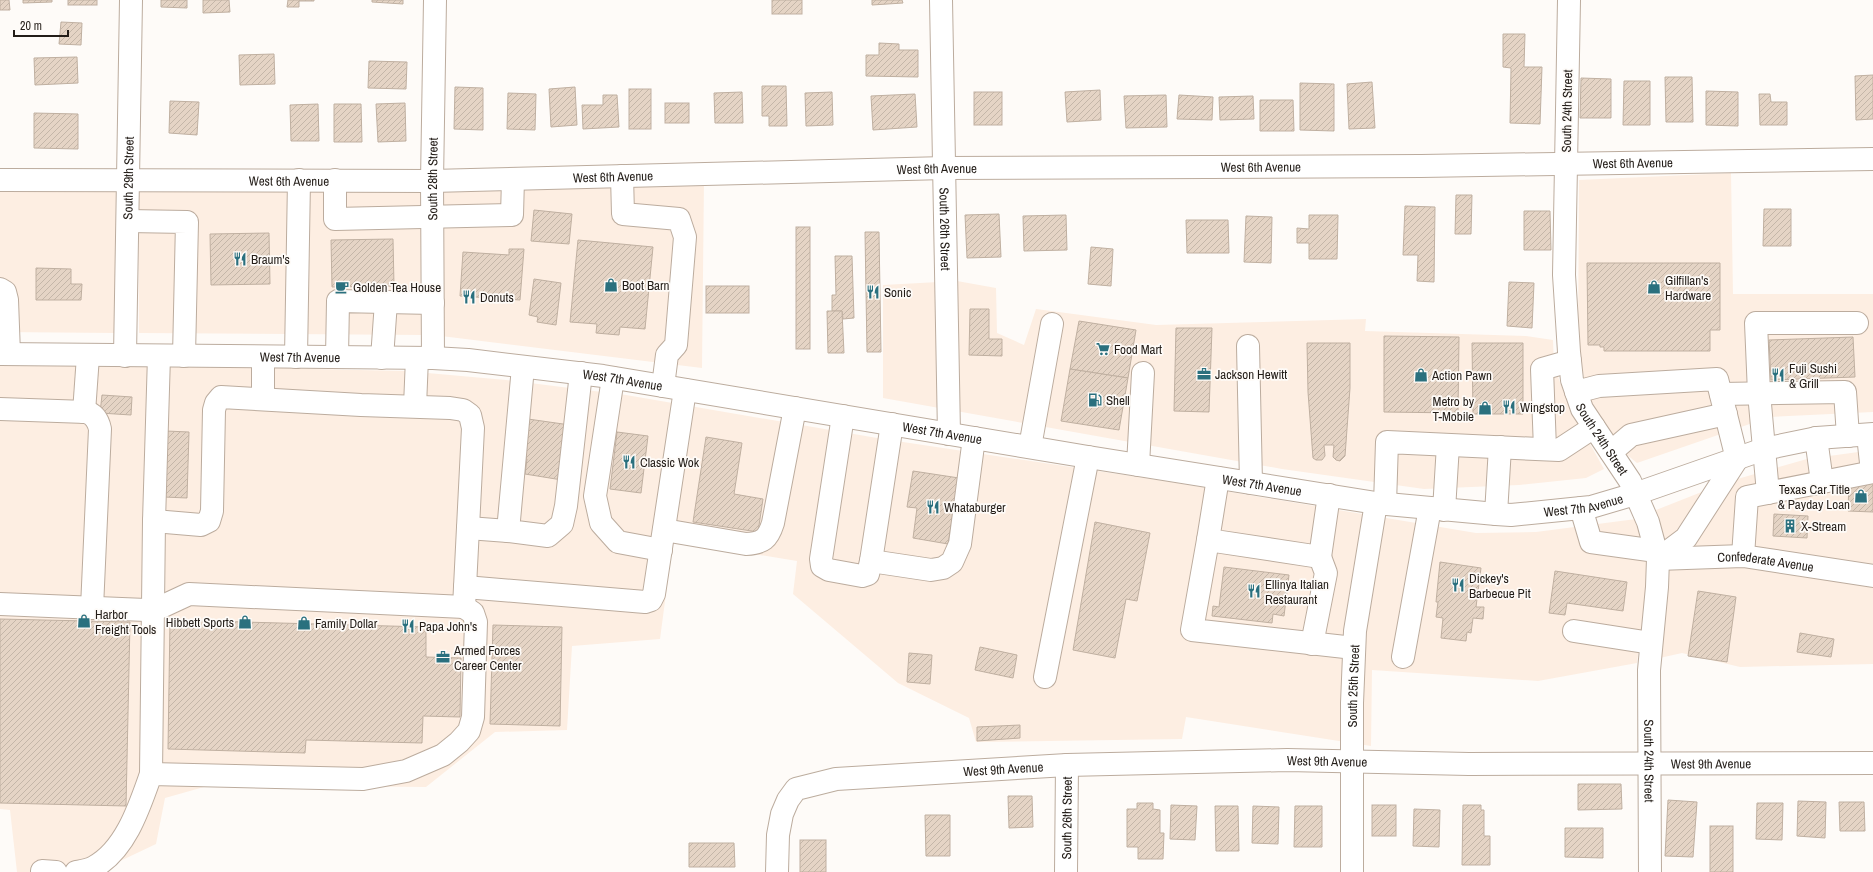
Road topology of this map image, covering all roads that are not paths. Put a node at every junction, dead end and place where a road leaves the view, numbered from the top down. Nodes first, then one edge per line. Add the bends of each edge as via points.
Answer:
1 (130, 0) edge
2 (435, 0) edge
3 (941, 0) edge
4 (1569, 0) edge
5 (1873, 160) edge
6 (1566, 164) junction
7 (944, 168) junction
8 (622, 176) junction
9 (513, 179) junction
10 (0, 180) edge
11 (128, 180) junction
12 (299, 180) junction
13 (335, 180) junction
14 (432, 181) junction
15 (432, 217) junction
16 (128, 221) junction
17 (0, 289) edge
18 (386, 302) junction
19 (433, 303) junction
20 (1857, 323) dead end
21 (1052, 324) dead end
22 (1248, 346) dead end
23 (5, 354) edge
24 (88, 356) junction
25 (126, 356) junction
26 (159, 356) junction
27 (184, 356) junction
28 (263, 357) junction
29 (296, 357) junction
30 (337, 357) junction
31 (382, 358) junction
32 (425, 358) junction
33 (1570, 361) junction
34 (523, 367) junction
35 (1143, 373) dead end
36 (581, 374) junction
37 (613, 378) junction
38 (663, 386) junction
39 (685, 390) junction
40 (1576, 392) junction
41 (1759, 393) junction
42 (263, 399) junction
43 (1723, 404) junction
44 (415, 406) junction
45 (795, 408) junction
46 (0, 409) edge
47 (84, 412) junction
48 (843, 416) junction
49 (892, 424) junction
50 (1594, 427) junction
51 (949, 434) junction
52 (1863, 435) edge
53 (974, 438) junction
54 (1816, 438) junction
55 (1448, 445) junction
56 (1030, 447) junction
57 (1500, 447) junction
58 (1545, 449) junction
59 (1764, 449) junction
60 (1611, 452) junction
61 (1088, 457) junction
62 (1737, 459) junction
63 (1138, 465) junction
64 (1873, 472) edge
65 (1218, 478) junction
66 (1251, 482) junction
67 (1822, 482) junction
68 (1768, 493) junction
69 (1636, 494) junction
70 (1329, 495) junction
71 (1380, 503) junction
72 (1581, 508) junction
73 (1437, 509) junction
74 (1496, 514) junction
75 (154, 521) junction
76 (468, 528) junction
77 (508, 531) junction
78 (662, 540) junction
79 (1208, 540) junction
80 (1657, 555) junction
81 (1743, 556) junction
82 (1320, 557) junction
83 (871, 561) junction
84 (1873, 576) edge
85 (465, 597) junction
86 (0, 604) edge
87 (92, 608) junction
88 (152, 608) junction
89 (1574, 631) dead end
90 (1651, 643) junction
91 (1312, 644) junction
92 (1354, 648) junction
93 (1403, 657) dead end
94 (1045, 677) dead end
95 (1352, 762) junction
96 (1649, 763) junction
97 (1873, 763) edge
98 (1066, 765) junction
99 (151, 774) junction
100 (76, 872) edge
101 (777, 872) edge
102 (1066, 872) edge
103 (1352, 872) edge
104 (1650, 872) edge

1 - 11 street, South 29th Street
2 - 14 street, South 28th Street
3 - 7 street, South 26th Street
4 - 6 street, South 24th Street
5 - 6 street, West 6th Avenue
6 - 7 street, West 6th Avenue
6 - 33 street, South 24th Street via 1564,275
7 - 8 street, West 6th Avenue
7 - 51 street, South 26th Street
8 - 9 street, West 6th Avenue
8 - 38 street via 623,214 679,219 685,237 676,344 667,355
9 - 14 street, West 6th Avenue
9 - 15 street via 512,215
10 - 11 street, West 6th Avenue
11 - 12 street, West 6th Avenue
11 - 16 street, South 29th Street
12 - 13 street, West 6th Avenue
12 - 29 street
13 - 14 street, West 6th Avenue
13 - 15 street via 335,219
14 - 15 street, South 28th Street
15 - 19 street, South 28th Street
16 - 25 street, South 29th Street
16 - 27 street via 187,222
17 - 23 street via 5,292 7,300
18 - 19 street
18 - 30 street via 338,301
18 - 31 street
19 - 32 street, South 28th Street
20 - 41 street via 1756,323
21 - 56 street
22 - 66 street
23 - 24 street, West 7th Avenue
24 - 25 street, West 7th Avenue
24 - 47 street
25 - 26 street, West 7th Avenue
26 - 27 street, West 7th Avenue
26 - 75 street
27 - 28 street, West 7th Avenue
28 - 29 street, West 7th Avenue
28 - 42 street
29 - 30 street, West 7th Avenue
30 - 31 street, West 7th Avenue
31 - 32 street, West 7th Avenue
32 - 34 street, West 7th Avenue
32 - 44 street, South 28th Street
33 - 40 street, South 24th Street
33 - 58 street via 1542,369
34 - 36 street, West 7th Avenue
34 - 77 street
35 - 63 street
36 - 37 street, West 7th Avenue
36 - 77 street via 562,524 548,536
37 - 38 street, West 7th Avenue
37 - 78 street via 595,496 601,523 618,542
38 - 39 street, West 7th Avenue
39 - 45 street, West 7th Avenue
39 - 78 street
40 - 43 street via 1599,386 1717,379
40 - 50 street, South 24th Street via 1582,409
41 - 43 street
41 - 52 street via 1845,392
41 - 59 street
42 - 44 street
42 - 75 street via 221,397 216,403 210,521 200,525
43 - 60 street via 1631,435
43 - 62 street
44 - 76 street via 463,410 470,415 473,428
45 - 48 street, West 7th Avenue
45 - 78 street via 769,536 758,543 746,544
46 - 47 street
47 - 87 street via 92,414 99,422 100,428
48 - 49 street, West 7th Avenue
48 - 83 street via 822,566 829,570 862,576 868,574
49 - 51 street, West 7th Avenue
49 - 83 street
50 - 58 street via 1559,450
50 - 60 street, South 24th Street
51 - 53 street, West 7th Avenue
52 - 54 street, West 7th Avenue
52 - 64 street
53 - 56 street, West 7th Avenue
53 - 83 street via 960,544 952,562 943,568 931,570
54 - 59 street, West 7th Avenue
54 - 67 street
55 - 57 street
55 - 71 street, South 25th Street via 1387,442
55 - 73 street
56 - 61 street, West 7th Avenue
57 - 58 street
57 - 74 street
59 - 62 street, West 7th Avenue
59 - 68 street
60 - 69 street, South 24th Street
61 - 63 street, West 7th Avenue
61 - 94 street
62 - 69 street, West 7th Avenue
62 - 80 street via 1686,538
63 - 65 street, West 7th Avenue
64 - 67 street
65 - 66 street, West 7th Avenue
65 - 79 street
66 - 70 street, West 7th Avenue
67 - 68 street
68 - 81 street via 1747,497
69 - 72 street, West 7th Avenue
69 - 80 street, South 24th Street via 1648,522
70 - 71 street, West 7th Avenue
70 - 82 street
71 - 73 street, West 7th Avenue
71 - 92 street, South 25th Street via 1355,631
72 - 74 street, West 7th Avenue via 1511,515
72 - 80 street, Confederate Avenue via 1591,542
73 - 74 street, West 7th Avenue
73 - 93 street
75 - 88 street
76 - 77 street
76 - 85 street
78 - 85 street via 654,594 651,600 645,602
79 - 82 street
79 - 91 street via 1192,630
80 - 81 street, Confederate Avenue
80 - 90 street, South 24th Street via 1657,587
81 - 84 street, Confederate Avenue
82 - 91 street via 1326,573
85 - 88 street via 189,594
85 - 99 street via 476,622 473,717 469,731 443,755 406,771 363,779
86 - 87 street
87 - 88 street
88 - 99 street
89 - 90 street
90 - 96 street, South 24th Street via 1648,670
91 - 92 street
92 - 95 street, South 25th Street
95 - 96 street, West 9th Avenue
95 - 98 street, West 9th Avenue via 1286,760
95 - 103 street, South 25th Street
96 - 97 street, West 9th Avenue
96 - 104 street, South 24th Street
98 - 101 street, West 9th Avenue via 836,779 796,789 782,814 778,835
98 - 102 street, South 26th Street
99 - 100 street via 136,817 115,850 94,867

